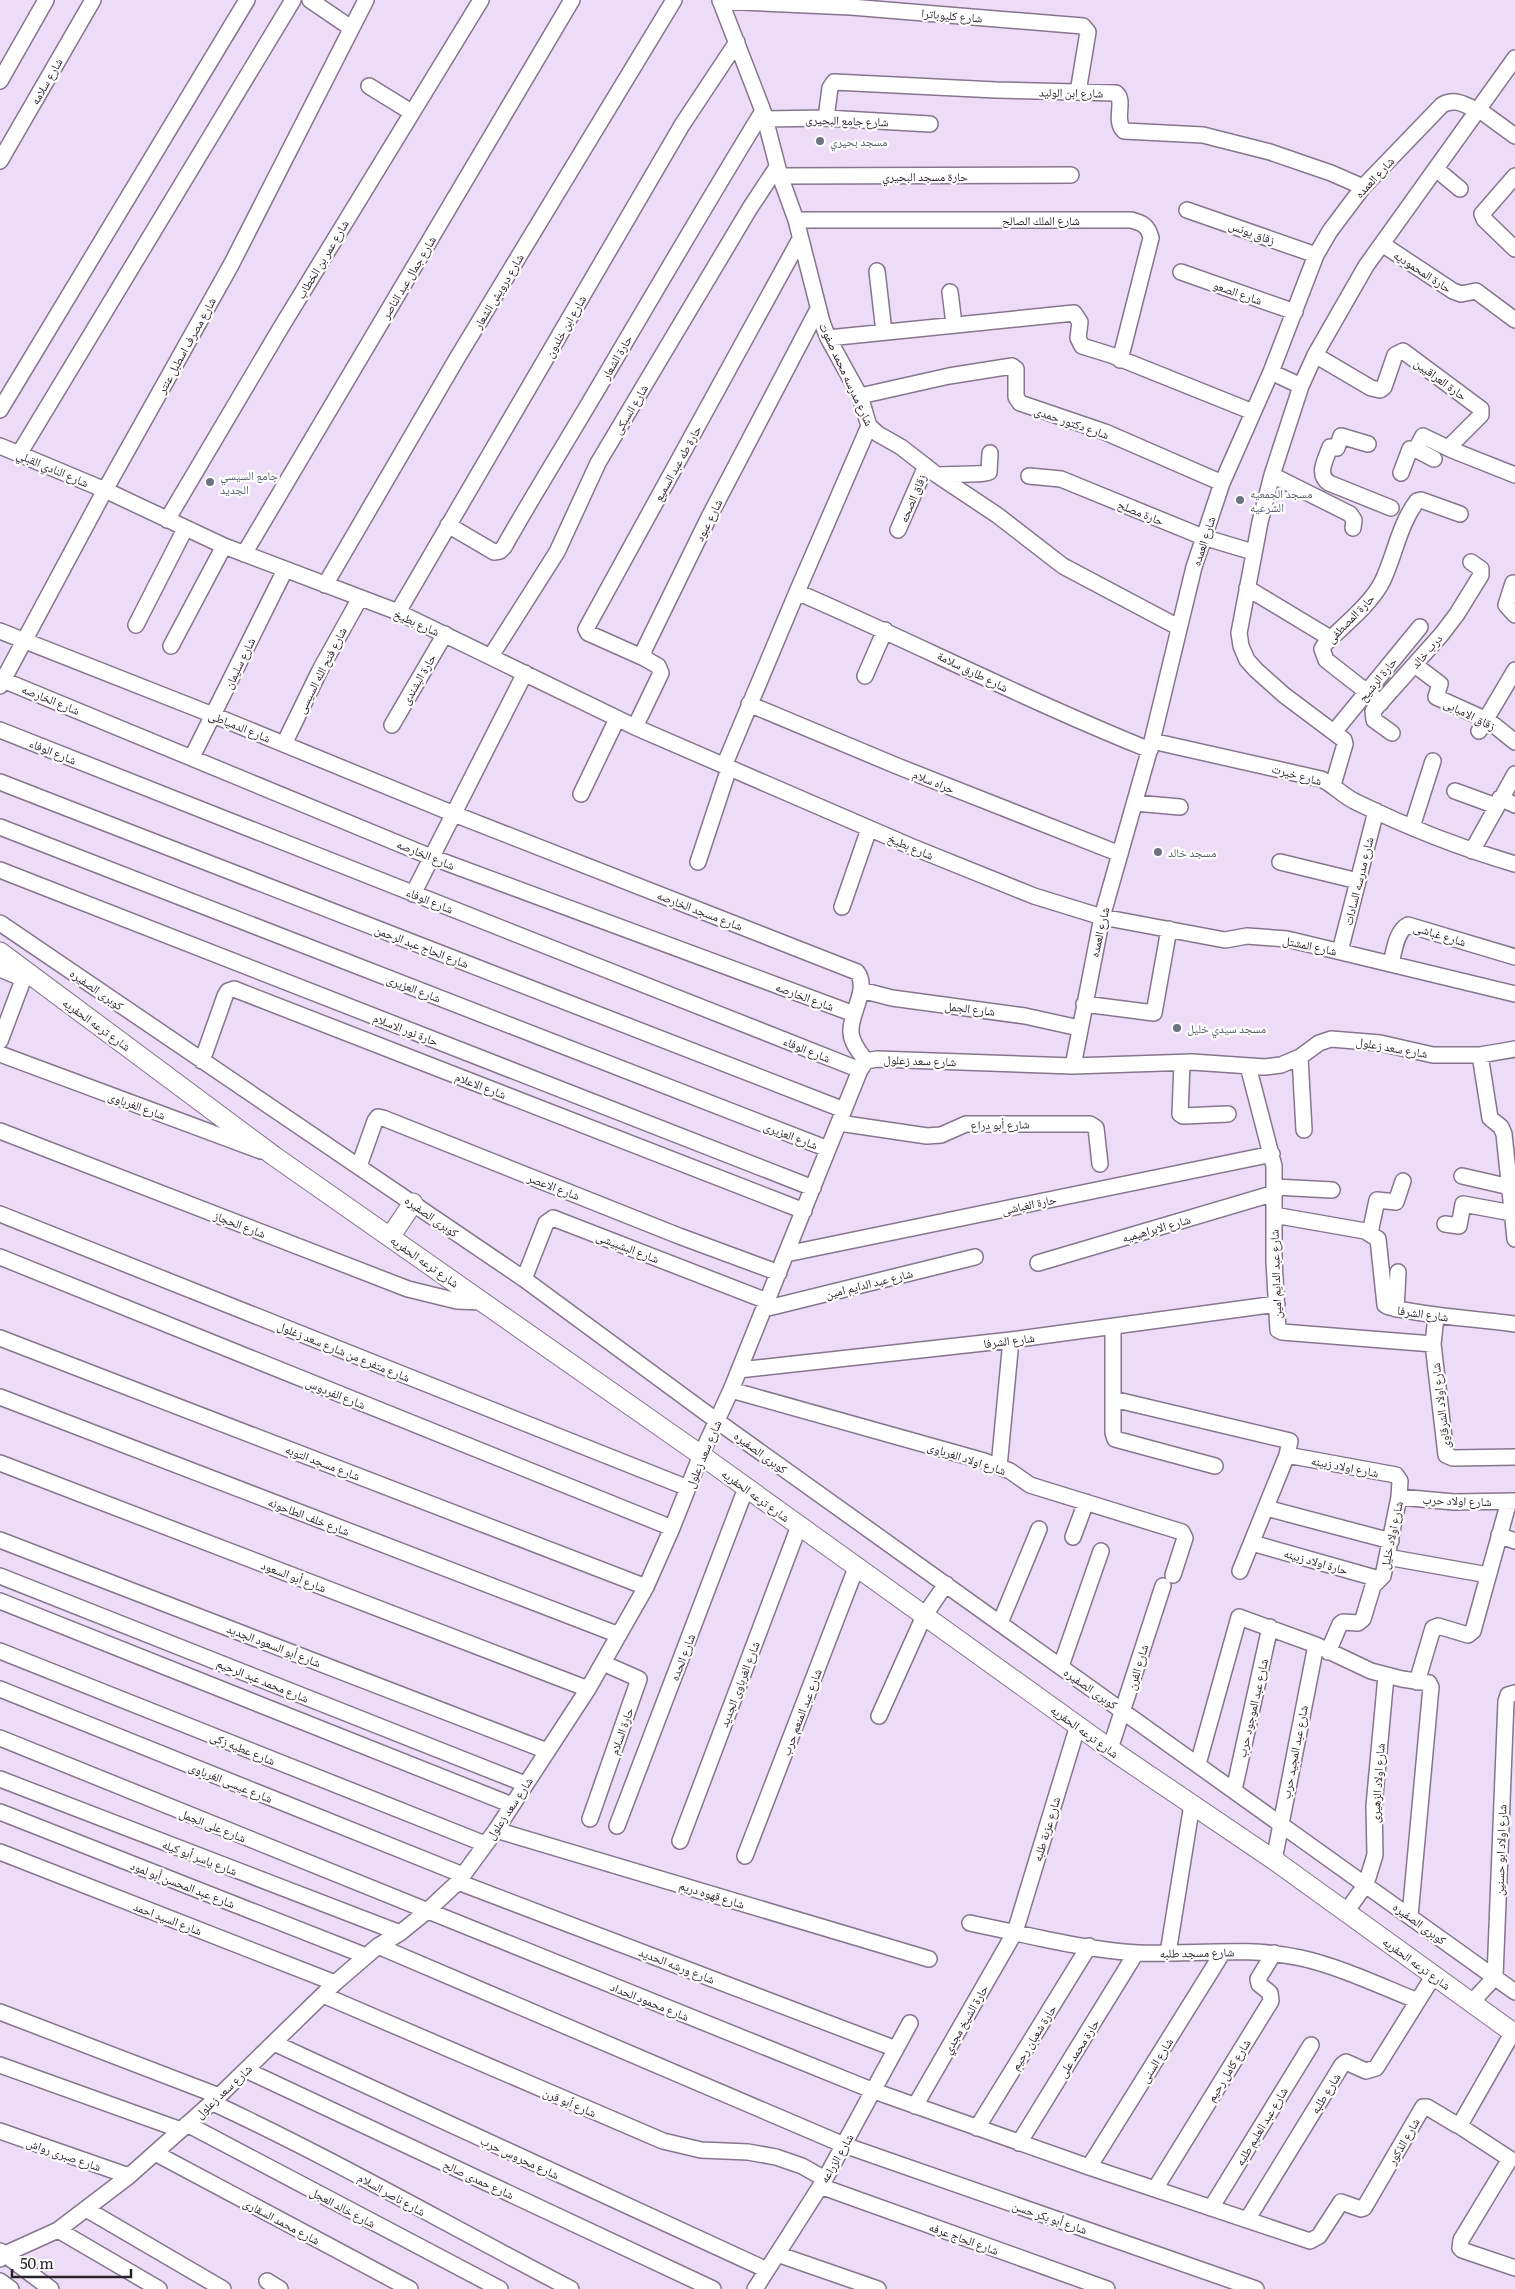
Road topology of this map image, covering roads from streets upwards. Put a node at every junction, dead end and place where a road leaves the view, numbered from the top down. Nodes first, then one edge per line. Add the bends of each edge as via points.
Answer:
1 (46, 0) edge
2 (93, 0) edge
3 (248, 0) edge
4 (293, 0) edge
5 (310, 0) edge
6 (366, 0) edge
7 (481, 0) edge
8 (572, 0) edge
9 (674, 0) edge
10 (720, 0) edge
11 (895, 5) edge
12 (351, 28) junction
13 (737, 42) junction
14 (1515, 58) edge
15 (0, 80) edge
16 (369, 86) dead end
17 (1078, 92) junction
18 (1477, 110) junction
19 (411, 112) junction
20 (763, 115) junction
21 (826, 118) junction
22 (930, 124) dead end
23 (1515, 136) edge
24 (0, 161) edge
25 (1436, 169) junction
26 (779, 172) junction
27 (1071, 175) dead end
28 (1515, 176) edge
29 (1363, 188) junction
30 (1460, 189) dead end
31 (1188, 210) dead end
32 (796, 220) junction
33 (800, 238) junction
34 (1382, 244) junction
35 (1515, 249) edge
36 (1316, 255) junction
37 (877, 271) dead end
38 (1180, 272) dead end
39 (950, 292) dead end
40 (818, 309) junction
41 (1295, 312) junction
42 (1515, 320) edge
43 (954, 324) junction
44 (884, 332) junction
45 (828, 338) junction
46 (1315, 355) junction
47 (1120, 360) junction
48 (1271, 372) junction
49 (1301, 386) junction
50 (860, 396) junction
51 (0, 410) edge
52 (1253, 412) junction
53 (869, 426) junction
54 (1368, 444) dead end
55 (0, 446) edge
56 (1415, 449) junction
57 (1452, 450) junction
58 (990, 453) dead end
59 (19, 454) junction
60 (1434, 459) dead end
61 (931, 470) junction
62 (1402, 473) dead end
63 (1515, 475) edge
64 (1029, 476) dead end
65 (1272, 476) junction
66 (1222, 483) junction
67 (1329, 483) junction
68 (105, 490) junction
69 (1322, 500) junction
70 (1391, 508) dead end
71 (1460, 514) dead end
72 (167, 520) junction
73 (448, 525) junction
74 (1353, 528) dead end
75 (185, 529) junction
76 (898, 530) dead end
77 (1204, 537) junction
78 (224, 546) junction
79 (1253, 552) junction
80 (244, 554) junction
81 (1472, 562) dead end
82 (285, 570) junction
83 (1513, 582) dead end
84 (325, 585) junction
85 (1247, 588) junction
86 (797, 592) junction
87 (360, 598) junction
88 (398, 612) junction
89 (1515, 615) edge
90 (136, 625) dead end
91 (1178, 627) junction
92 (1420, 627) dead end
93 (885, 630) junction
94 (0, 631) edge
95 (445, 634) junction
96 (1330, 638) junction
97 (25, 642) junction
98 (171, 646) dead end
99 (491, 656) junction
100 (644, 658) junction
101 (1415, 665) junction
102 (1515, 670) edge
103 (525, 673) junction
104 (864, 676) dead end
105 (2, 683) edge
106 (1366, 692) junction
107 (1380, 703) junction
108 (749, 704) junction
109 (213, 715) junction
110 (617, 719) junction
111 (392, 725) dead end
112 (1483, 726) junction
113 (635, 727) junction
114 (0, 730) edge
115 (1334, 732) junction
116 (1392, 733) dead end
117 (1515, 742) edge
118 (284, 744) junction
119 (1151, 745) junction
120 (192, 757) junction
121 (1433, 762) dead end
122 (726, 767) junction
123 (1515, 774) edge
124 (0, 782) edge
125 (1333, 784) junction
126 (1455, 791) dead end
127 (581, 794) dead end
128 (1498, 802) junction
129 (1135, 803) junction
130 (1515, 805) edge
131 (1180, 807) dead end
132 (1376, 811) junction
133 (454, 814) junction
134 (0, 826) edge
135 (1412, 828) junction
136 (869, 829) junction
137 (1472, 851) junction
138 (1120, 854) junction
139 (432, 857) junction
140 (698, 862) dead end
141 (1280, 862) dead end
142 (1515, 864) edge
143 (0, 870) edge
144 (1358, 881) junction
145 (413, 894) junction
146 (842, 908) dead end
147 (1102, 917) junction
148 (0, 923) edge
149 (1169, 929) junction
150 (1340, 951) junction
151 (0, 952) edge
152 (1515, 957) edge
153 (1390, 964) junction
154 (0, 969) edge
155 (25, 976) junction
156 (860, 990) junction
157 (1515, 994) edge
158 (1084, 1004) junction
159 (854, 1014) junction
160 (1079, 1028) junction
161 (2, 1032) edge
162 (1515, 1049) edge
163 (0, 1054) edge
164 (1480, 1055) junction
165 (1300, 1057) junction
166 (202, 1061) junction
167 (1182, 1063) junction
168 (863, 1066) junction
169 (1073, 1066) junction
170 (1248, 1066) junction
171 (1228, 1114) dead end
172 (841, 1117) junction
173 (1304, 1130) dead end
174 (0, 1131) edge
175 (828, 1149) junction
176 (1272, 1154) junction
177 (274, 1156) junction
178 (1100, 1164) dead end
179 (359, 1166) junction
180 (1462, 1176) dead end
181 (1402, 1182) dead end
182 (813, 1188) junction
183 (1275, 1190) junction
184 (1332, 1190) dead end
185 (1512, 1200) edge
186 (413, 1203) junction
187 (804, 1211) junction
188 (0, 1214) edge
189 (1274, 1215) junction
190 (1445, 1224) dead end
191 (1370, 1233) junction
192 (390, 1237) junction
193 (1515, 1239) edge
194 (786, 1254) junction
195 (0, 1257) edge
196 (975, 1257) dead end
197 (1038, 1263) dead end
198 (1398, 1272) dead end
199 (779, 1273) junction
200 (524, 1279) junction
201 (483, 1302) junction
202 (1277, 1304) junction
203 (766, 1305) junction
204 (1396, 1309) junction
205 (1436, 1316) junction
206 (1515, 1324) edge
207 (1114, 1327) junction
208 (0, 1338) edge
209 (1010, 1340) junction
210 (1433, 1344) junction
211 (739, 1370) junction
212 (731, 1390) junction
213 (0, 1397) edge
214 (1113, 1399) junction
215 (717, 1421) junction
216 (701, 1454) junction
217 (1287, 1455) junction
218 (1515, 1457) edge
219 (0, 1463) edge
220 (999, 1466) junction
221 (1215, 1466) dead end
222 (1400, 1480) joint
223 (688, 1488) junction
224 (746, 1488) junction
225 (1399, 1498) junction
226 (1512, 1501) edge
227 (1086, 1502) junction
228 (1266, 1508) junction
229 (799, 1526) junction
230 (672, 1528) junction
231 (1039, 1529) dead end
232 (1499, 1535) junction
233 (1073, 1537) dead end
234 (0, 1540) edge
235 (1391, 1541) junction
236 (1515, 1541) edge
237 (1252, 1543) junction
238 (1101, 1551) dead end
239 (1388, 1557) junction
240 (856, 1568) junction
241 (1240, 1571) dead end
242 (1488, 1575) junction
243 (0, 1576) edge
244 (1380, 1579) junction
245 (1168, 1581) joint
246 (946, 1584) junction
247 (646, 1587) junction
248 (0, 1601) edge
249 (924, 1616) junction
250 (1000, 1623) junction
251 (1270, 1627) junction
252 (619, 1634) junction
253 (1322, 1649) junction
254 (0, 1652) edge
255 (603, 1663) junction
256 (1061, 1666) junction
257 (1386, 1676) junction
258 (1417, 1682) junction
259 (0, 1689) edge
260 (588, 1689) junction
261 (1514, 1693) edge
262 (1123, 1711) junction
263 (878, 1716) dead end
264 (1078, 1725) junction
265 (0, 1738) edge
266 (1110, 1749) junction
267 (547, 1751) junction
268 (1198, 1764) junction
269 (0, 1779) edge
270 (526, 1784) junction
271 (1234, 1790) junction
272 (1192, 1804) junction
273 (512, 1805) junction
274 (0, 1812) edge
275 (590, 1819) dead end
276 (1280, 1823) junction
277 (617, 1826) dead end
278 (496, 1830) junction
279 (680, 1841) dead end
280 (485, 1844) junction
281 (0, 1852) edge
282 (745, 1856) dead end
283 (1274, 1860) junction
284 (460, 1878) junction
285 (1366, 1884) junction
286 (426, 1912) junction
287 (1346, 1912) junction
288 (1410, 1916) junction
289 (970, 1923) dead end
290 (1015, 1932) junction
291 (400, 1933) junction
292 (378, 1946) junction
293 (1089, 1946) junction
294 (1223, 1952) junction
295 (1136, 1953) junction
296 (1168, 1953) junction
297 (1274, 1953) junction
298 (366, 1956) junction
299 (929, 1959) dead end
300 (1434, 1975) junction
301 (1495, 1977) junction
302 (335, 1984) junction
303 (1515, 1992) edge
304 (323, 1995) junction
305 (1418, 2001) junction
306 (1472, 2002) junction
307 (0, 2012) edge
308 (910, 2024) dead end
309 (1514, 2033) edge
310 (274, 2043) junction
311 (1310, 2045) dead end
312 (896, 2049) junction
313 (0, 2065) edge
314 (246, 2070) junction
315 (874, 2091) junction
316 (215, 2099) junction
317 (914, 2106) junction
318 (1458, 2125) junction
319 (184, 2127) junction
320 (977, 2128) junction
321 (0, 2131) edge
322 (1019, 2143) junction
323 (844, 2145) junction
324 (155, 2153) junction
325 (1089, 2167) junction
326 (129, 2176) junction
327 (823, 2183) junction
328 (1155, 2189) junction
329 (1211, 2208) junction
330 (86, 2209) junction
331 (1247, 2220) junction
332 (58, 2230) junction
333 (1307, 2240) joint
334 (777, 2254) junction
335 (2, 2255) edge
336 (1515, 2268) edge
337 (767, 2270) junction
338 (0, 2281) edge
339 (267, 2281) dead end
340 (757, 2288) edge
341 (11, 2289) edge
342 (51, 2289) edge
343 (159, 2289) edge
344 (222, 2289) edge
345 (280, 2289) edge
346 (410, 2289) edge
347 (500, 2289) edge
348 (571, 2289) edge
349 (713, 2289) edge
350 (878, 2289) edge
351 (1107, 2289) edge
352 (1256, 2289) edge

1 - 15 street
2 - 24 street, شارع سلامه
3 - 51 street
4 - 59 street
5 - 12 street
6 - 12 street, شارع مصرف اسطبل عنتر
7 - 19 street, شارع عمر بن الخطاب
8 - 80 street, شارع جمال عبد الناصر
9 - 84 street, شارع درويش الشعار via 456,360
10 - 11 street, شارع كليوباترا
10 - 13 street, شارع مدرسه محمد صفوت
11 - 17 street, شارع كليوباترا via 1083,26 1088,32
12 - 68 street, شارع مصرف اسطبل عنتر via 231,265
13 - 20 street, شارع مدرسه محمد صفوت
13 - 73 street, شارع ابن خلدون via 682,125
14 - 18 street
16 - 19 street
17 - 21 street, شارع ابن الوليد via 834,82 830,88
17 - 29 street, شارع ابن الوليد via 1118,94 1118,121 1124,131 1203,135 1270,152 1332,173
18 - 23 street, شارع العمده
18 - 25 street
18 - 29 street, شارع العمده via 1457,101 1442,105
19 - 72 street, شارع عمر بن الخطاب
20 - 21 street, شارع جامع البحيرى
20 - 26 street, شارع مدرسه محمد صفوت
20 - 73 street, حارة الشعار via 687,235 504,546 494,552
21 - 22 street, شارع جامع البحيرى
25 - 30 street
25 - 34 street
26 - 27 street, حارة مسجد البحيري
26 - 32 street, شارع مدرسه محمد صفوت
26 - 99 street, شارع السبكى via 750,208 598,463 556,552
28 - 35 street via 1482,214
29 - 36 street, شارع العمده
31 - 36 street, زقاق يونس
32 - 33 street, شارع مدرسه محمد صفوت
32 - 47 street, شارع الملك الصالح via 1141,222 1148,228 1150,238
33 - 40 street, شارع مدرسه محمد صفوت
33 - 100 street, حارة طه عبد السميع via 586,629 588,633
34 - 42 street, حارة المحموديه via 1454,291 1461,294 1476,291
34 - 46 street
36 - 41 street, شارع العمده
37 - 44 street
38 - 41 street, شارع الصعو
39 - 43 street
40 - 45 street, شارع مدرسه محمد صفوت
40 - 100 street, شارع عبود via 709,518 644,650
41 - 48 street, شارع العمده
43 - 44 street
43 - 47 street via 1074,313 1080,322 1078,338 1082,346
44 - 45 street
45 - 50 street, شارع مدرسه محمد صفوت
46 - 49 street
46 - 57 street, حارة العراقيين via 1371,388 1380,390 1395,355 1403,351 1481,409 1481,415 1452,444
47 - 52 street
48 - 49 street
48 - 52 street, شارع العمده
49 - 65 street
50 - 53 street, شارع مدرسه محمد صفوت
50 - 66 street, شارع دكتور حمدى via 1012,366 1016,369 1016,397 1020,403 1105,432
52 - 66 street, شارع العمده
53 - 61 street, شارع مدرسه محمد صفوت
53 - 86 street
54 - 67 street via 1341,436 1337,448 1330,447 1322,471 1322,476
55 - 59 street, شارع النادي القبلي
56 - 57 street via 1423,436
56 - 60 street
56 - 62 street via 1410,449
57 - 63 street
58 - 61 street via 989,472 985,474
59 - 68 street, شارع النادي القبلي
61 - 76 street, زقاق الصحه
61 - 91 street, شارع مدرسه محمد صفوت via 1063,566
64 - 77 street, حارة مصلح via 1061,479
65 - 69 street
65 - 79 street
66 - 77 street, شارع العمده
67 - 69 street
67 - 70 street
68 - 72 street, شارع بطيخ
68 - 97 street, شارع مصرف اسطبل عنتر
69 - 74 street via 1352,517
71 - 96 street, حارة المصطفى via 1422,500 1416,501 1381,584
72 - 75 street, شارع بطيخ
73 - 88 street, شارع ابن خلدون
75 - 78 street, شارع بطيخ
75 - 90 street
77 - 79 street, حارة مصلح
77 - 91 street, شارع العمده
78 - 80 street, شارع بطيخ
78 - 98 street
79 - 85 street
80 - 82 street, شارع بطيخ
81 - 101 street, درب خالد via 1481,569 1481,575 1457,614
82 - 84 street, شارع بطيخ
82 - 109 street, شارع سليمان
83 - 89 street via 1506,605
84 - 87 street, شارع بطيخ
85 - 96 street
85 - 115 street via 1239,633 1247,660 1284,695
86 - 93 street, شارع طارق سلامة
86 - 108 street
87 - 88 street, شارع بطيخ
87 - 118 street, شارع فتح الله السيسى
88 - 95 street, شارع بطيخ
91 - 119 street, شارع العمده
92 - 106 street, حارة الرشيح
93 - 104 street
93 - 119 street, شارع طارق سلامة via 1060,712
94 - 97 street, شارع الدمياطى
95 - 99 street, شارع بطيخ
95 - 111 street, حارة البشندى
96 - 106 street, حارة المصطفى via 1322,649 1323,655
97 - 105 street, شارع مصرف اسطبل عنتر
97 - 109 street, شارع الدمياطى
99 - 103 street, شارع بطيخ
100 - 113 street via 658,666 661,674
101 - 107 street, درب خالد
101 - 112 street, زقاق الامبابى via 1440,684 1436,698
102 - 112 street
103 - 110 street, شارع بطيخ
103 - 133 street
105 - 120 street, شارع الخارصه
106 - 107 street, حارة المصطفى
106 - 115 street, حارة الرشيح
107 - 116 street via 1372,716
108 - 122 street
108 - 138 street, حراه سلام
109 - 118 street, شارع الدمياطى
109 - 120 street, شارع سليمان
110 - 113 street, شارع بطيخ
110 - 127 street
112 - 117 street, زقاق الامبابى
113 - 122 street, شارع بطيخ
114 - 145 street, شارع الوفاء
115 - 125 street via 1345,742
118 - 133 street, شارع الدمياطى
119 - 125 street, شارع خيرت via 1305,775
119 - 129 street, شارع العمده
120 - 139 street, شارع الخارصه
121 - 135 street
122 - 136 street, شارع بطيخ
122 - 140 street
123 - 128 street
124 - 172 street, شارع الحاج عبد الرحمن
125 - 132 street, شارع خيرت via 1354,801
126 - 128 street
128 - 130 street
128 - 137 street
129 - 131 street
129 - 138 street, شارع العمده
132 - 135 street, شارع خيرت
132 - 144 street, شارع مدرسه السادات
133 - 139 street
133 - 156 street, شارع مسجد الخارصه via 858,972 862,984
134 - 175 street, شارع العزيرى
135 - 137 street, شارع خيرت
136 - 146 street
136 - 147 street, شارع بطيخ via 1034,896
137 - 142 street, شارع خيرت
138 - 147 street, شارع العمده
139 - 145 street
139 - 159 street, شارع الخارصه
141 - 144 street
143 - 182 street, حارة نور الاسلام
144 - 150 street, شارع مدرسه السادات
145 - 168 street, شارع الوفاء
147 - 149 street, شارع المشتل
147 - 158 street, شارع العمده
148 - 166 street, كوبرى الصفيره
149 - 150 street, شارع المشتل via 1225,940 1266,936
149 - 158 street via 1155,1011 1149,1014
150 - 153 street, شارع المشتل
151 - 155 street, شارع ترعه الحفريه
152 - 153 street, شارع غباشى via 1408,925 1402,927
153 - 157 street, شارع المشتل
154 - 155 street
155 - 161 street
155 - 177 street, شارع ترعه الحفريه
156 - 159 street
156 - 160 street, شارع الجمل via 892,998 1025,1016
158 - 160 street, شارع العمده
159 - 168 street via 852,1039
160 - 169 street, شارع العمده
162 - 164 street, شارع سعد زعلول
163 - 177 street, شارع الغرباوى
164 - 165 street, شارع سعد زعلول via 1425,1054 1380,1043 1332,1039 1319,1043
164 - 185 street via 1490,1118 1504,1134
165 - 170 street, شارع سعد زعلول via 1281,1065
165 - 173 street
166 - 179 street, كوبرى الصفيره
166 - 187 street, شارع الاعلام via 225,996 234,989
167 - 169 street, شارع سعد زعلول
167 - 170 street, شارع سعد زعلول
167 - 171 street via 1180,1114
168 - 169 street, شارع سعد زعلول via 877,1059
168 - 172 street, شارع سعد زعلول
170 - 176 street, شارع عبد الدايم امين
172 - 175 street, شارع سعد زعلول
172 - 178 street, شارع أبو دراع via 927,1136 966,1124 1090,1124 1096,1128
174 - 201 street, شارع الحجاز via 408,1290 457,1301
175 - 182 street, شارع سعد زعلول
176 - 183 street, شارع عبد الدايم امين
176 - 194 street, حارة الغباشى
177 - 192 street, شارع ترعه الحفريه
179 - 186 street, كوبرى الصفيره
179 - 199 street, شارع الاعصر via 375,1121 378,1117 383,1118
180 - 185 street
181 - 191 street via 1396,1202 1377,1200
182 - 187 street, شارع سعد زعلول
183 - 184 street, شارع الابراهيميه
183 - 189 street, شارع عبد الدايم امين
183 - 197 street, شارع الابراهيميه
185 - 190 street via 1464,1204 1459,1226
185 - 193 street
186 - 192 street
186 - 200 street, كوبرى الصفيره
187 - 194 street, شارع سعد زعلول
188 - 223 street, شارع متفرع من شارع سعد زغلول
189 - 191 street
189 - 202 street, شارع عبد الدايم امين
191 - 204 street, شارع الشرفا via 1378,1239 1385,1305
192 - 201 street, شارع ترعه الحفريه
194 - 199 street, شارع سعد زعلول
195 - 230 street, شارع الفردوس
196 - 203 street, شارع عبد الدايم امين
198 - 204 street
199 - 203 street, شارع سعد زعلول
200 - 203 street, شارع البشبيشى via 546,1223 553,1218
200 - 215 street, كوبرى الصفيره
201 - 216 street, شارع ترعه الحفريه
202 - 207 street, شارع الشرفا
202 - 210 street, شارع عبد الدايم امين via 1277,1327 1282,1332
203 - 211 street, شارع سعد زعلول
204 - 205 street, شارع الشرفا
205 - 206 street, شارع الشرفا
205 - 210 street, شارع اولاد الشرقاوى
207 - 209 street, شارع الشرفا
207 - 214 street
208 - 247 street, شارع مسجد التوبه
209 - 211 street, شارع الشرفا
209 - 220 street
210 - 218 street, شارع اولاد الشرقاوى via 1446,1455 1453,1458
211 - 212 street, شارع سعد زعلول
212 - 215 street, شارع سعد زعلول
212 - 220 street, شارع اولاد الغرباوى
213 - 252 street, شارع خلف الطاحونه
214 - 217 street via 1288,1440 1291,1442
214 - 221 street via 1115,1439
215 - 216 street, شارع سعد زعلول
215 - 246 street, كوبرى الصفيره
216 - 223 street, شارع سعد زعلول
216 - 224 street, شارع ترعه الحفريه
217 - 222 street, شارع اولاد زبينه via 1396,1475
217 - 228 street
219 - 260 street, شارع أبو السعود
220 - 227 street, شارع اولاد الغرباوى via 1030,1485
222 - 225 street, شارع اولاد خليل
223 - 230 street, شارع سعد زعلول
224 - 229 street, شارع ترعه الحفريه
224 - 277 street, شارع الحده
225 - 226 street, شارع اولاد حرب via 1454,1502
225 - 235 street, شارع اولاد خليل
226 - 232 street
227 - 233 street
227 - 245 street, شارع اولاد الغرباوى via 1182,1532 1185,1538
228 - 235 street
228 - 237 street
229 - 240 street, شارع ترعه الحفريه
229 - 279 street, شارع الغرباوى الجديد
230 - 247 street, شارع سعد زعلول
231 - 250 street
232 - 236 street
232 - 242 street
234 - 267 street, شارع أبو السعود الجديد
235 - 239 street, شارع اولاد خليل
237 - 241 street
237 - 244 street, حارة اولاد زبينه
238 - 256 street
239 - 242 street
239 - 244 street, شارع اولاد خليل
240 - 249 street, شارع ترعه الحفريه
240 - 282 street, شارع عبد المنعم حرب
242 - 258 street via 1471,1634 1438,1626 1433,1628
243 - 270 street, شارع محمد عبد الرحيم
244 - 253 street, شارع اولاد خليل via 1374,1586 1363,1618 1358,1623 1340,1624
245 - 262 street, شارع الفرن
246 - 249 street
246 - 250 street, كوبرى الصفيره
247 - 252 street, شارع سعد زعلول
248 - 273 street
249 - 263 street
249 - 264 street, شارع ترعه الحفريه
250 - 256 street, كوبرى الصفيره
251 - 253 street
251 - 268 street via 1242,1617 1238,1619
251 - 271 street, شارع عبد الموجود حرب
252 - 255 street, شارع سعد زعلول
253 - 257 street
253 - 276 street, شارع عبد المجيد حرب
254 - 280 street, شارع عطيه زكى
255 - 260 street, شارع سعد زعلول
255 - 275 street, حارة السلام via 636,1676 638,1681
256 - 262 street, كوبرى الصفيره
257 - 258 street
257 - 285 street, شارع اولاد الزهيرى via 1374,1806 1375,1854
258 - 288 street via 1427,1682 1431,1687
259 - 284 street, شارع عيسى الغرباوى
260 - 267 street, شارع سعد زعلول
261 - 301 street, شارع اولاد ابو حسنين via 1506,1700
262 - 266 street, شارع الفرن
262 - 268 street, كوبرى الصفيره
264 - 266 street, شارع ترعه الحفريه
264 - 290 street, شارع عزبة طلبه
265 - 286 street, شارع على الجمل
266 - 272 street, شارع ترعه الحفريه
267 - 270 street, شارع سعد زعلول
268 - 271 street, كوبرى الصفيره
269 - 291 street, شارع ياسر أبو كيله
270 - 273 street, شارع سعد زعلول
271 - 276 street, كوبرى الصفيره
272 - 283 street, شارع ترعه الحفريه
272 - 296 street
273 - 278 street, شارع سعد زعلول
274 - 298 street, شارع عبد المحسن أبو لمود
276 - 283 street, شارع عبد المجيد حرب
276 - 285 street, كوبرى الصفيره
278 - 280 street, شارع سعد زعلول
278 - 299 street, شارع قهوه دريم
280 - 284 street, شارع سعد زعلول
281 - 302 street, شارع السيد احمد
283 - 287 street, شارع ترعه الحفريه
284 - 286 street, شارع سعد زعلول
284 - 312 street, شارع ورشه الحديد
285 - 287 street, شارع اولاد الزهيرى
285 - 288 street, كوبرى الصفيره
286 - 291 street, شارع سعد زعلول
286 - 315 street, شارع محمود الحداد
287 - 300 street, شارع ترعه الحفريه
288 - 301 street, كوبرى الصفيره
289 - 290 street, شارع مسجد طلبه
290 - 293 street, شارع مسجد طلبه
290 - 317 street, حارة الشيخ مجدي
291 - 292 street, شارع سعد زعلول
292 - 298 street, شارع سعد زعلول
292 - 323 street, شارع أبو بكر حسن
293 - 295 street, شارع مسجد طلبه
293 - 320 street, حارة شعبان رحيم
294 - 296 street, شارع مسجد طلبه
294 - 297 street, شارع مسجد طلبه
294 - 325 street, شارع السنى
295 - 296 street, شارع مسجد طلبه
295 - 322 street, حارة محمد على
297 - 305 street, شارع مسجد طلبه via 1330,1967
297 - 328 street, شارع كامل رحيم via 1258,1979 1259,1984 1272,1995 1271,2001
298 - 302 street, شارع سعد زعلول
300 - 305 street, شارع طلبه
300 - 306 street, شارع ترعه الحفريه
301 - 303 street, كوبرى الصفيره
301 - 306 street
302 - 304 street, شارع سعد زعلول
304 - 310 street, شارع سعد زعلول
304 - 327 street, شارع أبو قرن via 663,2142 701,2150 776,2157 802,2166
305 - 331 street, شارع طلبه via 1376,2068 1366,2071 1346,2062 1342,2065
306 - 309 street, شارع ترعه الحفريه
307 - 316 street, شارع ناصر السلام
308 - 312 street, شارع الزراعه
309 - 318 street
310 - 314 street, شارع سعد زعلول
310 - 337 street, شارع محروس حرب
311 - 329 street, شارع عبد العليم طلبه
312 - 315 street, شارع الزراعه
313 - 319 street, شارع خالد العجل
314 - 316 street, شارع سعد زعلول
314 - 349 street, شارع حمدى صالح
315 - 317 street, شارع محمود الحداد
315 - 323 street, شارع الزراعه
316 - 319 street, شارع سعد زعلول
316 - 348 street, شارع ناصر السلام
317 - 320 street, شارع محمود الحداد
318 - 333 street, شارع الذكور via 1423,2107 1364,2208 1341,2202 1316,2239
318 - 336 street via 1510,2159 1461,2240 1460,2248
319 - 324 street, شارع سعد زعلول
319 - 347 street, شارع خالد العجل
320 - 322 street, شارع محمود الحداد
321 - 326 street, شارع صبرى رواش
322 - 325 street, شارع محمود الحداد
323 - 327 street, شارع الزراعه
323 - 352 street, شارع أبو بكر حسن
324 - 326 street, شارع سعد زعلول
324 - 346 street, شارع محمد السقارى
325 - 328 street, شارع محمود الحداد
326 - 330 street, شارع سعد زعلول
327 - 334 street, شارع الزراعه
327 - 351 street, شارع الحاج عرفه
328 - 329 street, شارع محمود الحداد
329 - 331 street, شارع محمود الحداد
330 - 332 street, شارع سعد زعلول
330 - 344 street
331 - 333 street, شارع محمود الحداد
332 - 335 street, شارع سعد زعلول
332 - 343 street
334 - 337 street, شارع الزراعه
334 - 350 street
335 - 342 street
337 - 340 street, شارع الزراعه
338 - 341 street
339 - 345 street

